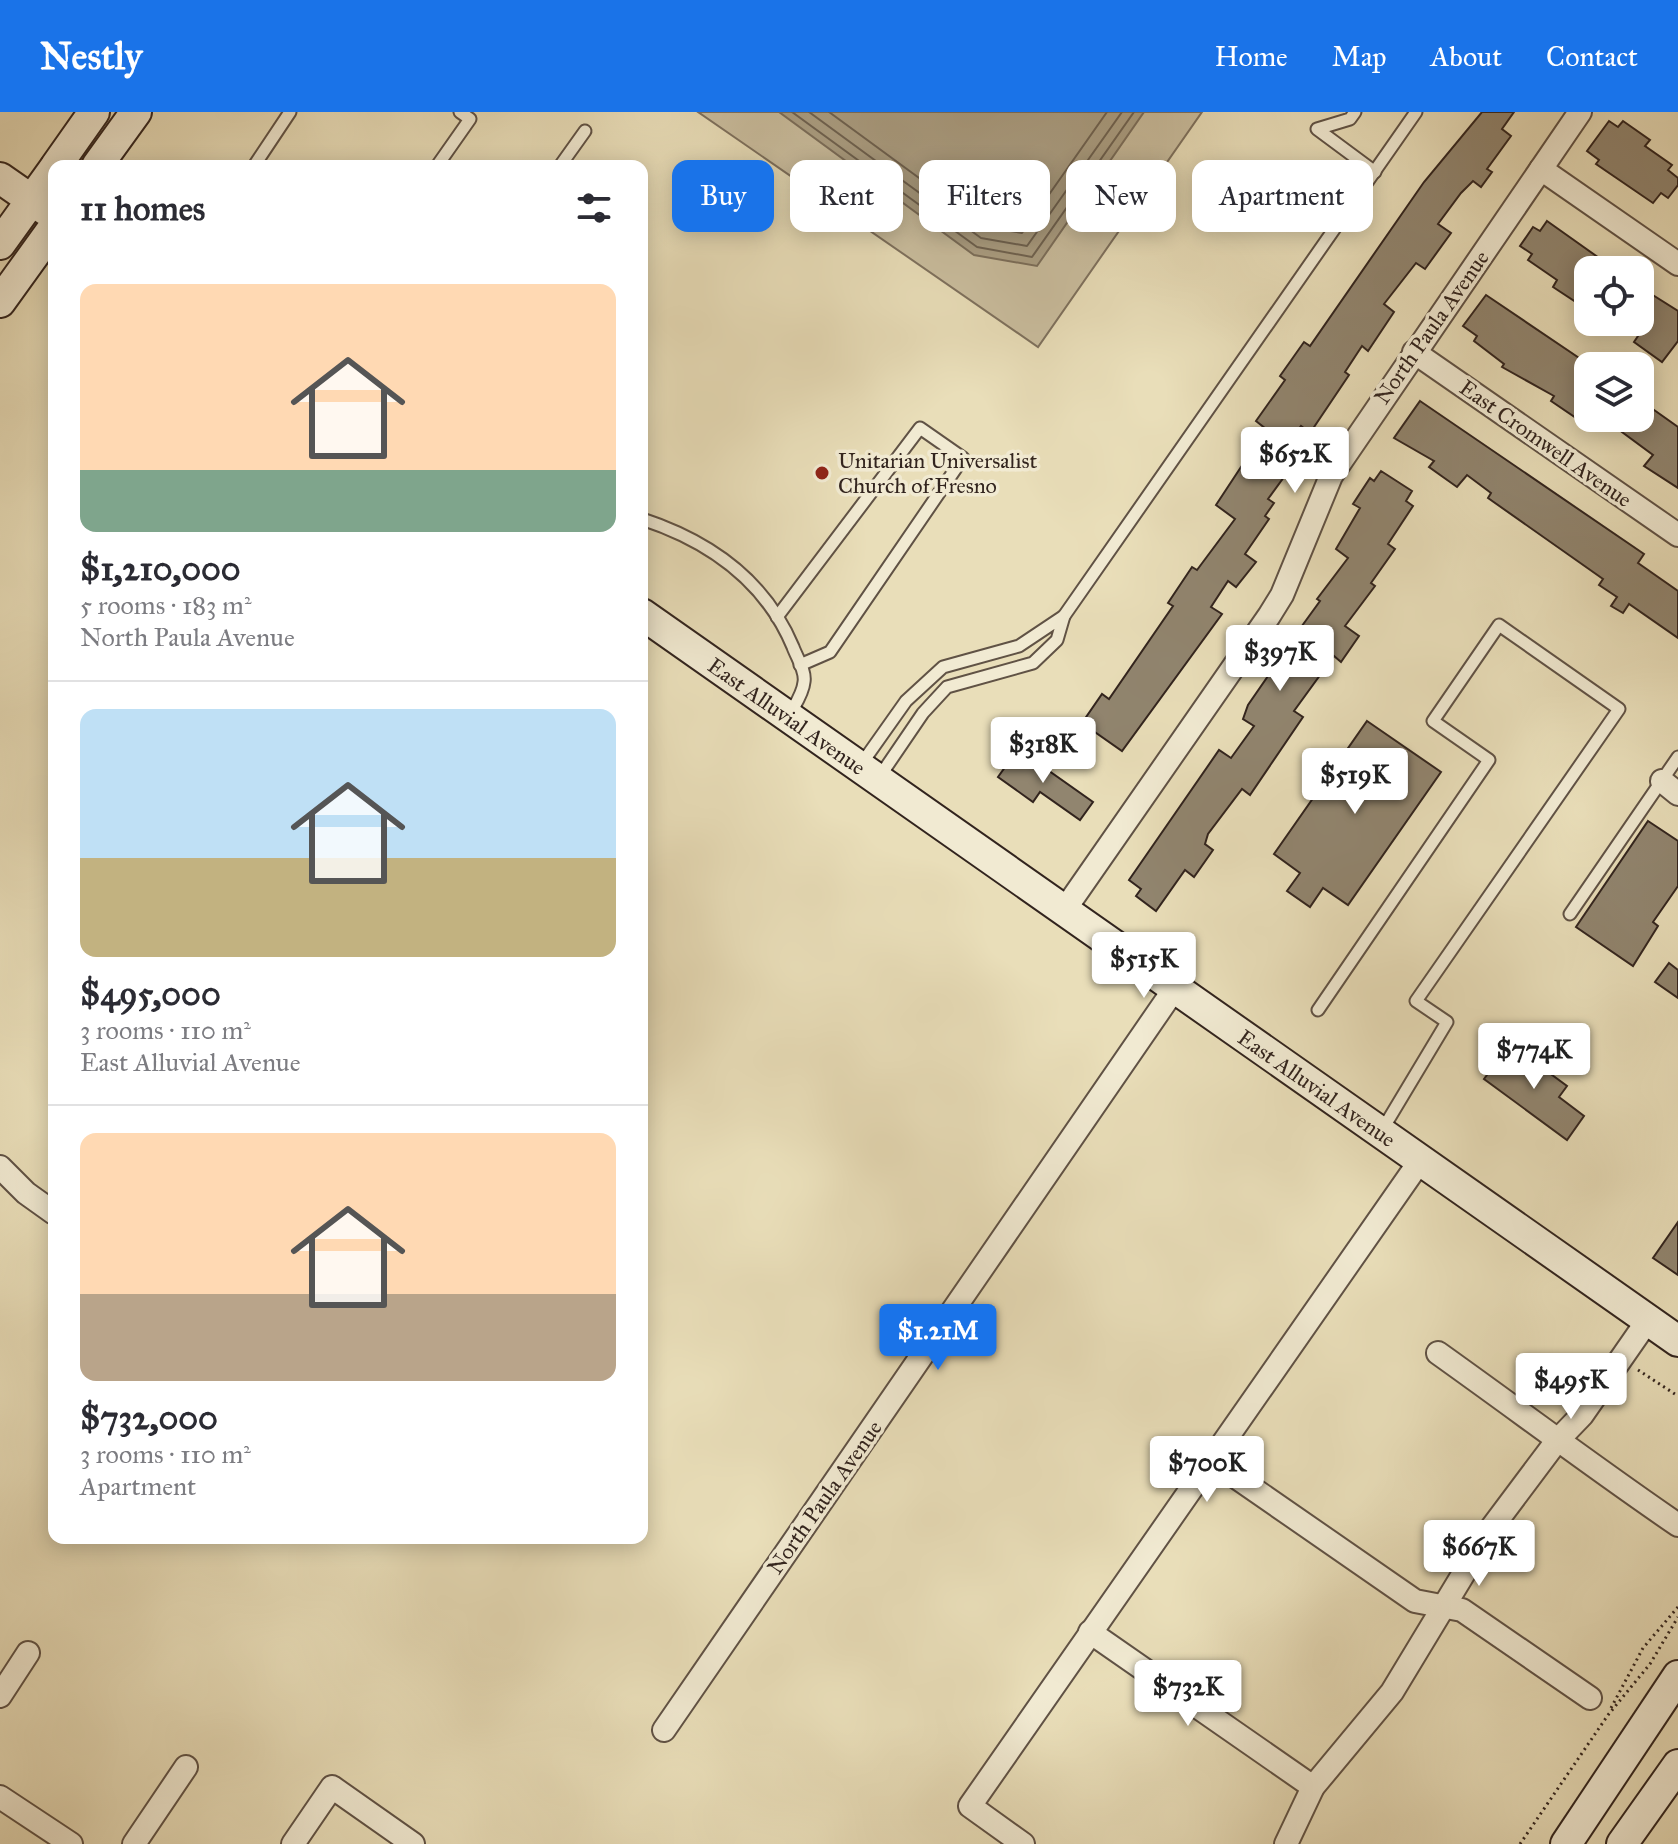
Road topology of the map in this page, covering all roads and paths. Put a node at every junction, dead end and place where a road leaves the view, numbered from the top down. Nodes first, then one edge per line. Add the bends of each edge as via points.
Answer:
1 (94, 112) edge
2 (136, 112) edge
3 (290, 112) edge
4 (460, 112) edge
5 (1355, 112) edge
6 (1416, 112) edge
7 (1580, 112) edge
8 (585, 131) dead end
9 (61, 160) edge
10 (101, 160) edge
11 (258, 160) edge
12 (441, 160) edge
13 (564, 160) edge
14 (1541, 169) junction
15 (1375, 172) junction
16 (0, 178) edge
17 (43, 208) edge
18 (48, 235) edge
19 (0, 244) edge
20 (1678, 264) edge
21 (0, 302) edge
22 (1414, 352) junction
23 (648, 521) edge
24 (1678, 535) edge
25 (1064, 616) junction
26 (777, 617) junction
27 (648, 618) edge
28 (800, 665) junction
29 (788, 716) junction
30 (1678, 757) edge
31 (868, 773) junction
32 (1670, 788) edge
33 (1063, 912) junction
34 (1570, 914) dead end
35 (1175, 988) junction
36 (1318, 1010) dead end
37 (1381, 1132) junction
38 (1420, 1161) junction
39 (0, 1167) edge
40 (48, 1209) edge
41 (1648, 1320) junction
42 (1678, 1341) edge
43 (1438, 1353) dead end
44 (1637, 1369) dead end
45 (1678, 1396) edge
46 (1558, 1440) junction
47 (1210, 1459) junction
48 (1678, 1525) edge
49 (1443, 1607) junction
50 (1678, 1607) edge
51 (1678, 1617) edge
52 (1090, 1632) junction
53 (28, 1653) dead end
54 (1678, 1676) edge
55 (0, 1696) edge
56 (1590, 1698) dead end
57 (1608, 1715) junction
58 (664, 1730) dead end
59 (1678, 1765) edge
60 (186, 1767) dead end
61 (1313, 1787) junction
62 (0, 1797) edge
63 (1627, 1842) edge
64 (71, 1844) edge
65 (134, 1844) edge
66 (293, 1844) edge
67 (413, 1844) edge
68 (1023, 1844) edge
69 (1286, 1844) edge
70 (1520, 1844) edge
71 (1566, 1844) edge

1 - 9 street
2 - 10 street
3 - 11 lane
4 - 12 lane via 470,119
5 - 15 lane via 1350,119 1317,129
6 - 15 lane
7 - 14 street, North Paula Avenue
8 - 13 lane
14 - 20 street
14 - 22 street, North Paula Avenue
15 - 25 lane
16 - 17 street
17 - 19 street
18 - 21 street
22 - 24 street, East Cromwell Avenue
22 - 33 street, North Paula Avenue via 1331,476 1276,606
23 - 26 lane via 677,530 741,571
25 - 31 lane via 1057,640 1033,663 947,687
25 - 31 lane via 1019,646 943,667 906,701
26 - 28 lane
26 - 28 lane via 920,428 963,458 830,652
27 - 29 street, East Alluvial Avenue
28 - 29 lane via 804,685
29 - 31 street, East Alluvial Avenue
30 - 32 lane
31 - 33 street, East Alluvial Avenue
32 - 34 lane
33 - 35 street, East Alluvial Avenue
35 - 37 street, East Alluvial Avenue
35 - 58 street, North Paula Avenue
36 - 37 lane via 1489,760 1433,721 1499,625 1619,709 1416,1001 1447,1022
37 - 38 street, East Alluvial Avenue
38 - 41 street, East Alluvial Avenue
38 - 47 street
39 - 40 street
41 - 42 street, East Alluvial Avenue
41 - 46 street via 1582,1415
43 - 46 street
44 - 45 path
46 - 48 street
46 - 49 street via 1490,1530
47 - 49 street via 1415,1601
47 - 52 street
49 - 56 street via 1462,1610
49 - 61 street via 1392,1692
50 - 57 path via 1643,1648
51 - 57 path via 1650,1664
52 - 61 street
52 - 68 street via 970,1806
53 - 55 street
54 - 71 street
57 - 70 path
59 - 63 street
60 - 65 street
61 - 69 street
62 - 64 street
66 - 67 street via 332,1787

